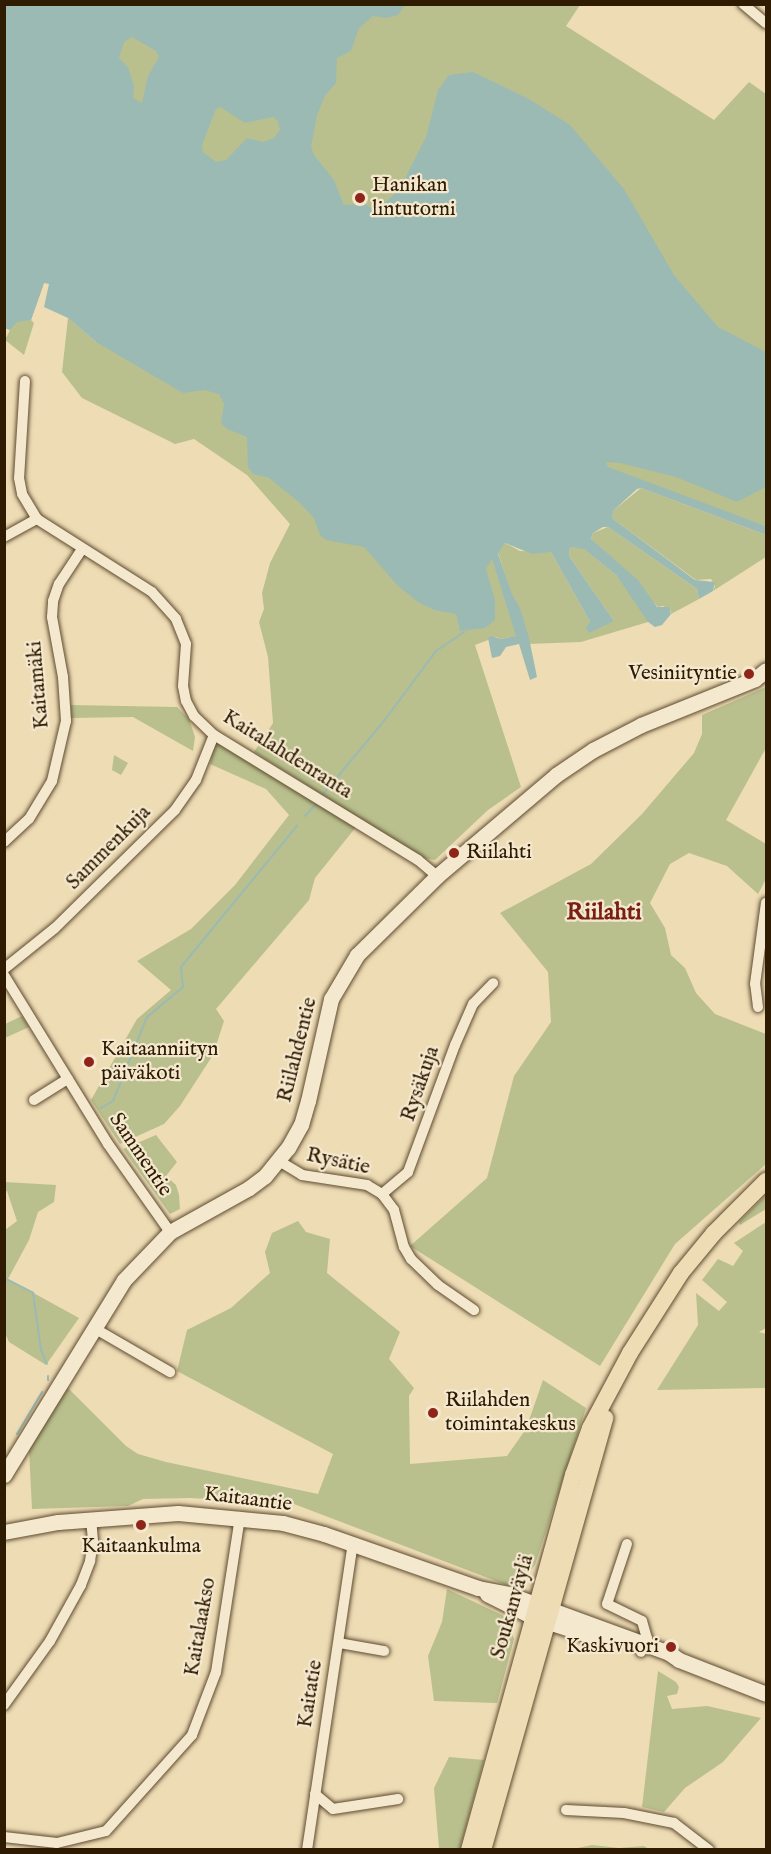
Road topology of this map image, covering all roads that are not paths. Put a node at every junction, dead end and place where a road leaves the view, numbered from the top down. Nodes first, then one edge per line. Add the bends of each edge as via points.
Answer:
1 (743, 4) edge
2 (766, 23) edge
3 (26, 381) dead end
4 (37, 519) junction
5 (4, 537) edge
6 (82, 549) junction
7 (766, 670) edge
8 (214, 735) junction
9 (4, 842) edge
10 (437, 876) junction
11 (766, 903) edge
12 (4, 969) edge
13 (4, 975) edge
14 (493, 983) dead end
15 (761, 994) edge
16 (758, 1007) dead end
17 (68, 1079) junction
18 (33, 1100) dead end
19 (279, 1161) junction
20 (766, 1181) edge
21 (382, 1194) junction
22 (170, 1232) junction
23 (474, 1310) dead end
24 (94, 1328) junction
25 (170, 1372) dead end
26 (4, 1475) edge
27 (240, 1517) junction
28 (92, 1520) junction
29 (4, 1532) edge
30 (353, 1544) junction
31 (627, 1544) dead end
32 (542, 1613) junction
33 (339, 1643) junction
34 (643, 1648) junction
35 (384, 1651) dead end
36 (766, 1694) edge
37 (4, 1705) edge
38 (315, 1794) junction
39 (398, 1799) dead end
40 (566, 1810) dead end
41 (4, 1837) edge
42 (307, 1850) edge
43 (469, 1850) edge
44 (483, 1850) edge
45 (709, 1850) edge

1 - 2 street
3 - 4 street, Kaitalahdenranta via 19,478 22,494
4 - 5 street
4 - 6 street, Kaitalahdenranta
6 - 8 street, Kaitalahdenranta via 152,592 176,619 186,644 186,701 194,716
6 - 9 street, Kaitamäki via 59,584 53,601 66,721 52,781 29,819
7 - 10 street, Riilahdentie via 593,750 556,775
8 - 10 street, Kaitalahdenranta via 412,856
8 - 12 street, Sammenkuja via 186,798 56,928
10 - 19 street, Riilahdentie via 357,955 339,982 331,999 301,1125
11 - 15 street
13 - 17 street, Sammentie
14 - 21 street, Rysäkuja via 473,1004 408,1172
15 - 16 street
17 - 18 street
17 - 22 street, Sammentie
19 - 21 street, Rysätie via 302,1175 366,1185
19 - 22 street, Riilahdentie via 249,1188
20 - 32 main road, Soukanväylä via 714,1233 660,1302 591,1428 573,1475
21 - 23 street, Rysätie via 394,1210 411,1259 438,1285
22 - 24 street, Riilahdentie via 124,1280
24 - 25 street
24 - 26 street, Riilahdentie
27 - 28 street, Kaitaantie via 178,1513
27 - 30 street, Kaitaantie via 283,1523
27 - 41 street, Kaitalaakso via 216,1672 192,1735 106,1832 57,1843
28 - 29 street, Kaitaantie
28 - 37 street via 90,1561 81,1585 50,1641
30 - 32 street, Kaitaantie via 478,1588 508,1594
30 - 33 street, Kaitatie
31 - 34 street via 607,1604 642,1622 647,1631
32 - 34 street, Kaitaantie
32 - 43 main road, Soukanväylä
32 - 44 main road, Soukanväylä
33 - 35 street
33 - 38 street, Kaitatie
34 - 36 street, Kaitaantie via 666,1660 679,1660
38 - 39 street via 333,1809
38 - 42 street, Kaitatie
40 - 45 street via 624,1813 674,1823

